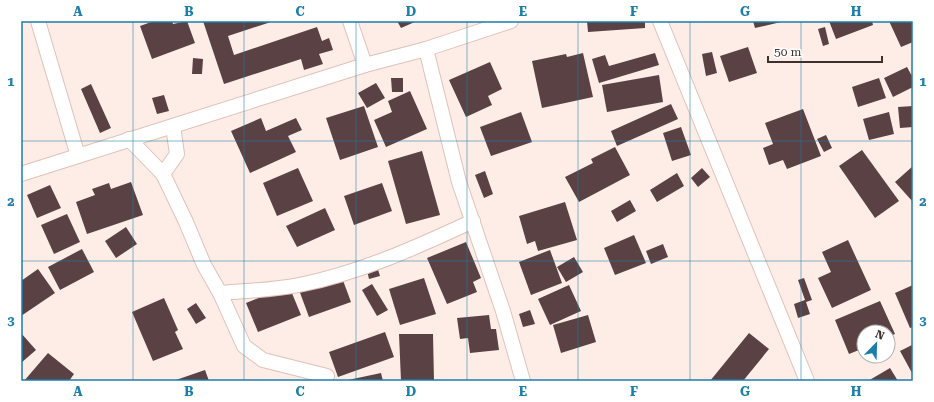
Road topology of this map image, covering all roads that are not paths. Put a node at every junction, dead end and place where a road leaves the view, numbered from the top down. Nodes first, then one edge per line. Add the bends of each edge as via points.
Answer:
1 (38, 21) edge
2 (350, 21) edge
3 (511, 21) edge
4 (660, 21) edge
5 (426, 49) junction
6 (365, 65) junction
7 (173, 126) junction
8 (129, 139) junction
9 (78, 156) junction
10 (21, 174) edge
11 (163, 174) junction
12 (473, 221) junction
13 (220, 293) junction
14 (327, 376) dead end
15 (523, 381) edge
16 (808, 381) edge

1 - 9 street
2 - 6 street
3 - 5 street
4 - 16 street
5 - 6 street
5 - 12 street via 460,182
6 - 7 street
7 - 8 street
7 - 11 street via 177,154
8 - 9 street
8 - 11 street
9 - 10 street
11 - 13 street via 204,265
12 - 13 street via 408,251 299,285
12 - 15 street
13 - 14 street via 244,346 263,360

